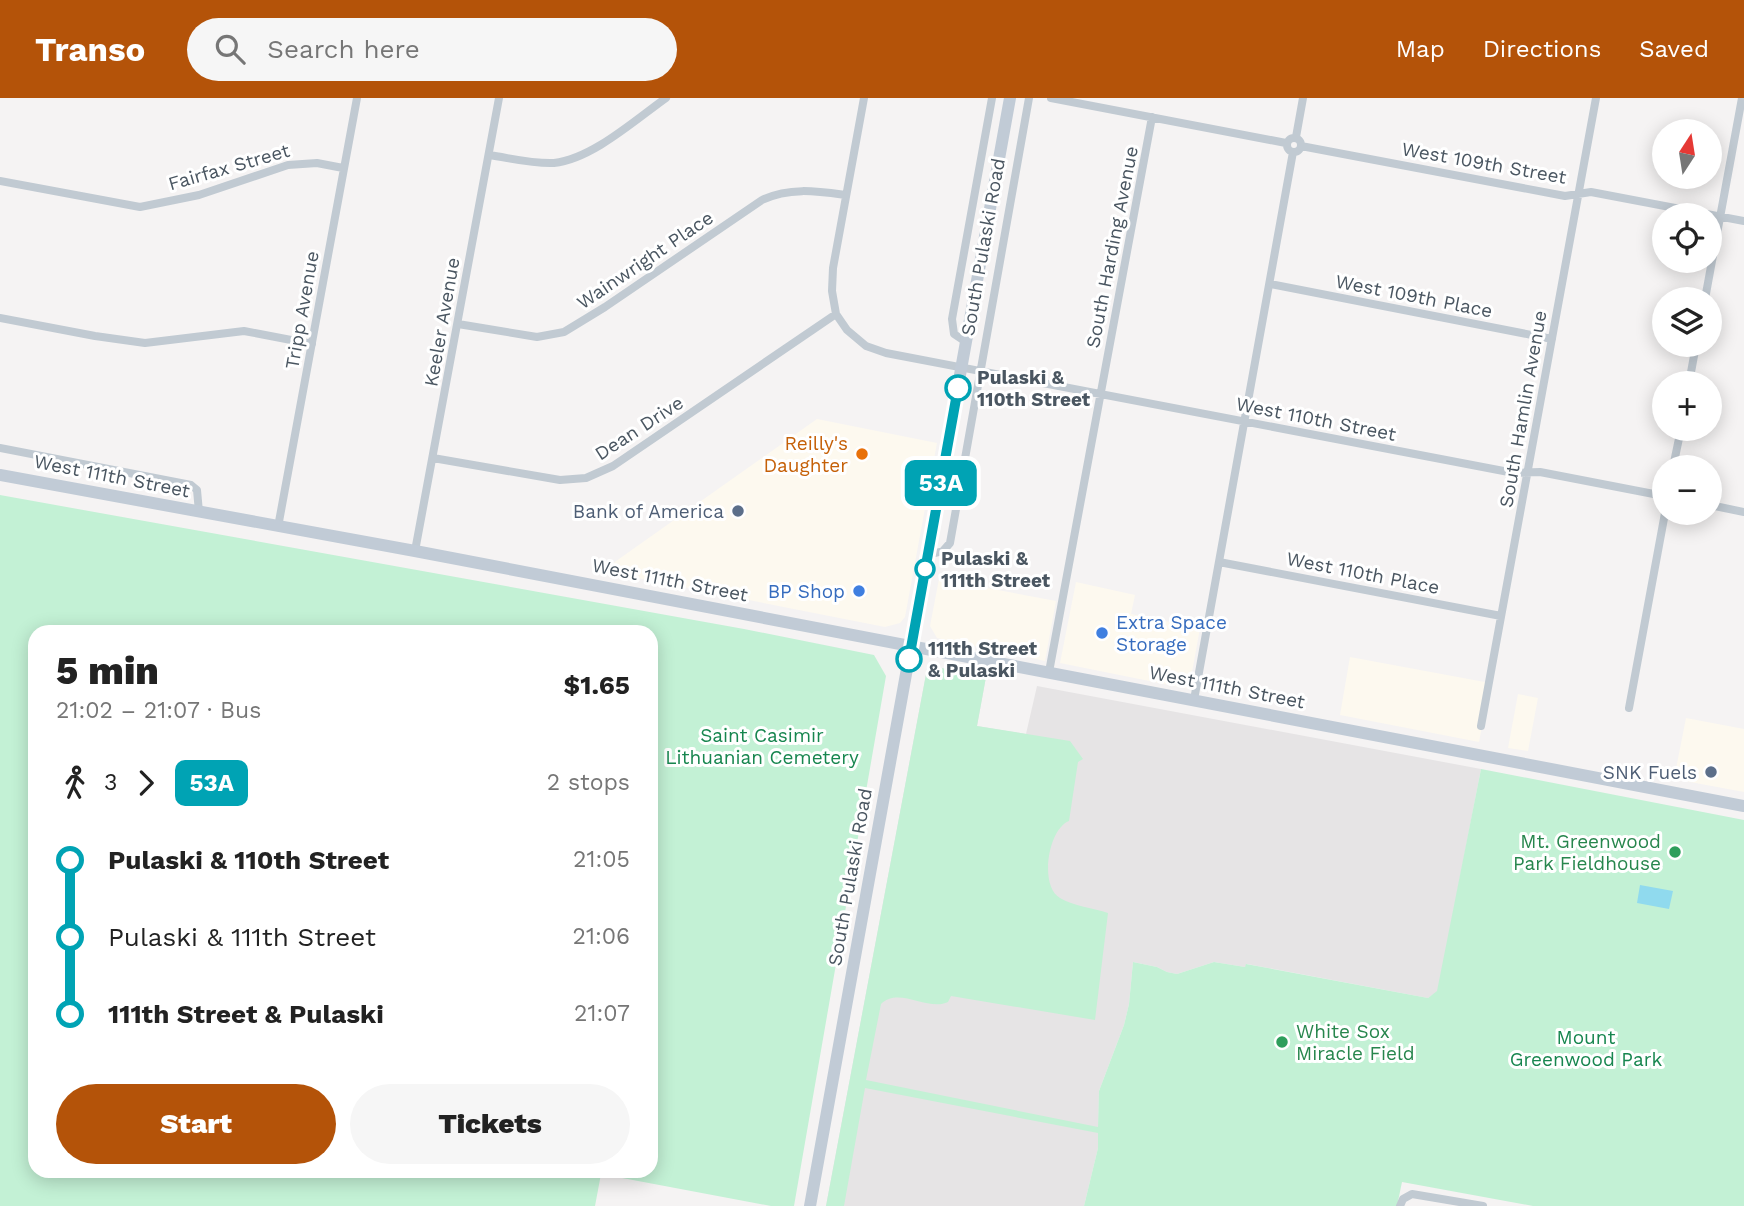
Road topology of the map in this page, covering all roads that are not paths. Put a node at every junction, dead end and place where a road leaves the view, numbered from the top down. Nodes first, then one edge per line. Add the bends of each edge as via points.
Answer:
1 (356, 98) edge
2 (499, 98) edge
3 (666, 98) edge
4 (863, 98) edge
5 (992, 98) edge
6 (1010, 98) edge
7 (1029, 98) edge
8 (1051, 98) edge
9 (1303, 98) edge
10 (1596, 98) edge
11 (1742, 98) edge
12 (1153, 117) junction
13 (1296, 137) junction
14 (1286, 143) junction
15 (1301, 146) junction
16 (1293, 152) junction
17 (489, 155) junction
18 (344, 168) junction
19 (0, 181) edge
20 (1579, 194) junction
21 (845, 195) junction
22 (1652, 203) edge
23 (1722, 205) edge
24 (1722, 216) edge
25 (1744, 220) edge
26 (1270, 284) junction
27 (836, 314) junction
28 (0, 318) edge
29 (458, 324) junction
30 (1552, 339) junction
31 (966, 342) junction
32 (312, 344) junction
33 (961, 369) junction
34 (981, 372) junction
35 (1101, 395) junction
36 (1245, 422) junction
37 (0, 448) edge
38 (433, 458) junction
39 (1527, 473) junction
40 (0, 475) edge
41 (1652, 494) edge
42 (1722, 507) edge
43 (200, 512) junction
44 (1744, 512) edge
45 (1663, 525) edge
46 (278, 527) junction
47 (415, 551) junction
48 (928, 555) junction
49 (1219, 562) junction
50 (1501, 616) junction
51 (911, 646) junction
52 (1049, 673) junction
53 (1194, 700) junction
54 (1629, 708) dead end
55 (1481, 726) dead end
56 (1744, 806) edge
57 (810, 1206) edge
58 (1400, 1206) edge
59 (1483, 1206) edge

1 - 18 street, Tripp Avenue
2 - 17 street, Keeler Avenue
3 - 17 street via 578,157 539,163
4 - 21 street
5 - 31 street, South Pulaski Road via 951,319 954,334
6 - 31 main road, South Pulaski Road
7 - 34 street, South Pulaski Road
8 - 12 street
9 - 13 street
10 - 20 street, South Hamlin Avenue
11 - 23 street
12 - 14 street
12 - 35 street, South Harding Avenue
13 - 14 street
13 - 15 street
14 - 16 street
15 - 16 street
15 - 20 street, West 109th Street via 1565,196
16 - 26 street
17 - 29 street, Keeler Avenue
18 - 19 street, Fairfax Street via 317,163 288,165 199,195 140,207
18 - 32 street, Tripp Avenue
20 - 22 street, West 109th Street via 1591,192
20 - 30 street, South Hamlin Avenue
21 - 27 street via 833,268
21 - 29 street, Wainwright Place via 802,190 771,195 564,332 537,337
24 - 25 street, West 109th Street
26 - 30 street, West 109th Place
26 - 36 street
27 - 33 street, West 110th Street via 866,346
27 - 38 street, Dean Drive via 613,466 586,478 547,478
28 - 32 street via 145,343 244,331
29 - 38 street, Keeler Avenue
30 - 39 street, South Hamlin Avenue
31 - 33 main road, South Pulaski Road
32 - 46 street, Tripp Avenue
33 - 34 street, West 110th Street
33 - 48 main road, South Pulaski Road
34 - 35 street, West 110th Street
34 - 48 street, South Pulaski Road via 950,543 943,551
35 - 36 street, West 110th Street
35 - 52 street, South Harding Avenue
36 - 39 street, West 110th Street
36 - 49 street
37 - 43 street via 191,485 197,489
38 - 47 street, Keeler Avenue
39 - 41 street, West 110th Street
39 - 50 street, South Hamlin Avenue
40 - 43 main road, West 111th Street
42 - 44 street
43 - 46 main road, West 111th Street
45 - 54 street
46 - 47 main road, West 111th Street
47 - 51 main road, West 111th Street
48 - 51 main road, South Pulaski Road
49 - 50 street, West 110th Place
49 - 53 street
50 - 55 street, South Hamlin Avenue
51 - 52 main road, West 111th Street
51 - 57 main road, South Pulaski Road
52 - 53 main road, West 111th Street
53 - 56 main road, West 111th Street
58 - 59 street via 1406,1196 1418,1194

